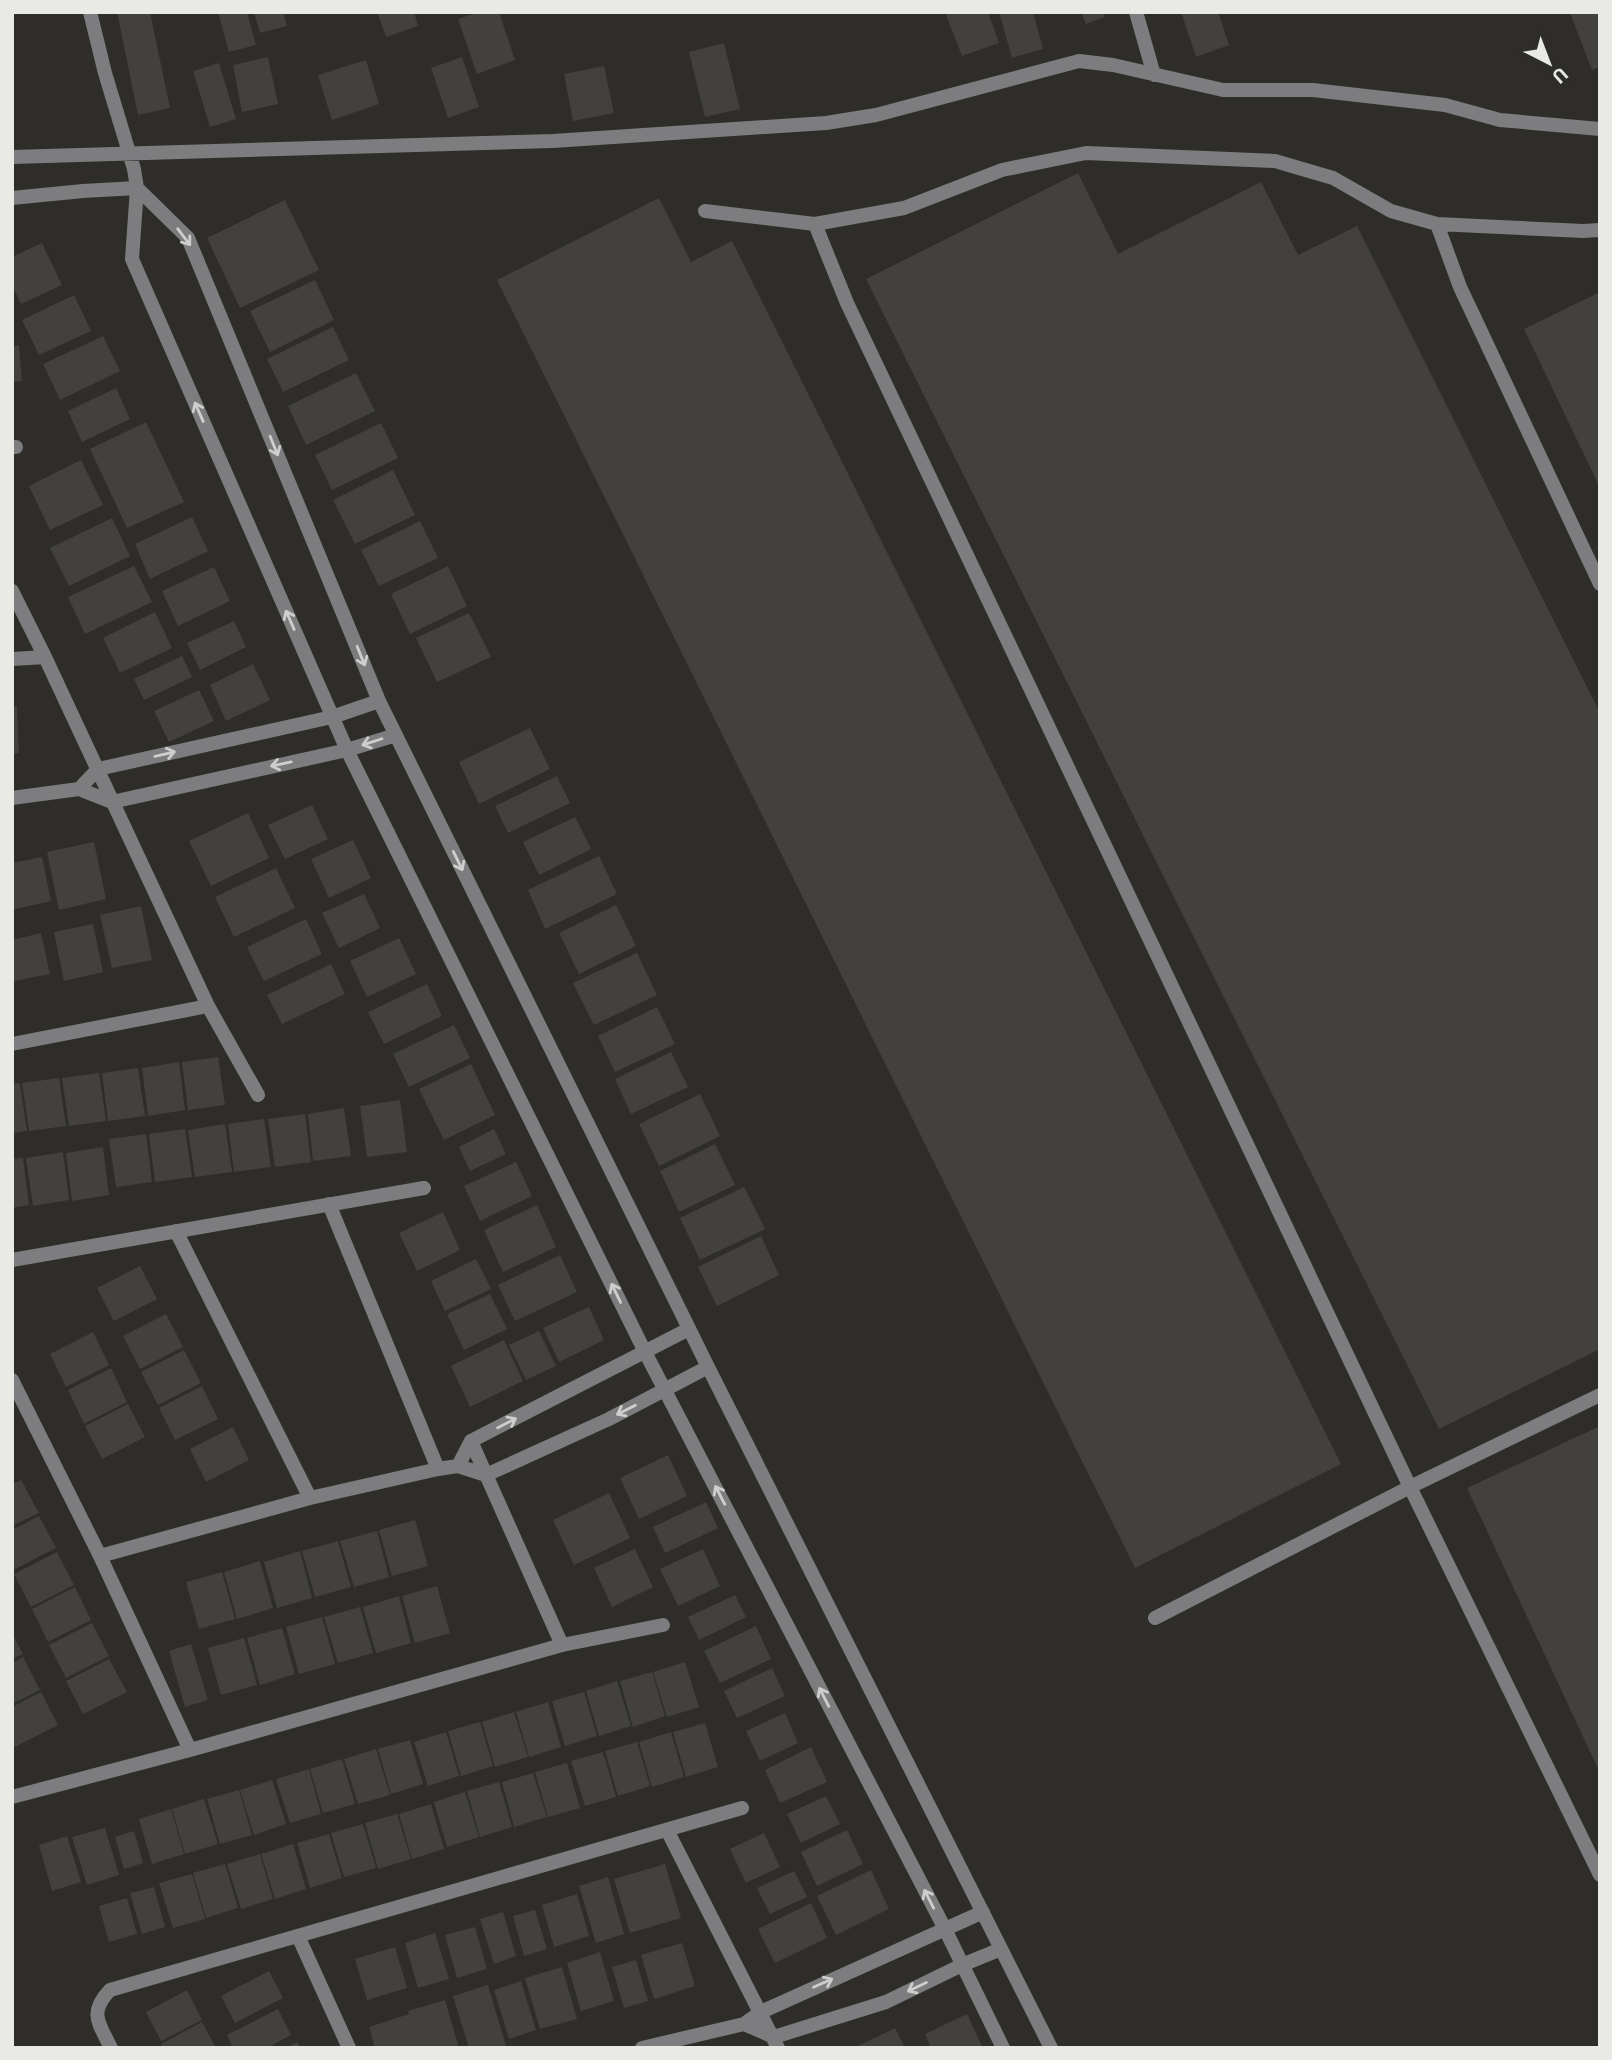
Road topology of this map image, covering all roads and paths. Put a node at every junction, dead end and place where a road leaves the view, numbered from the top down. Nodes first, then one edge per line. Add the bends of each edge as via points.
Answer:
1 (90, 12) edge
2 (1136, 12) edge
3 (1154, 75) junction
4 (1600, 129) edge
5 (130, 154) junction
6 (12, 157) edge
7 (137, 188) junction
8 (12, 198) edge
9 (705, 211) dead end
10 (816, 225) junction
11 (1437, 225) junction
12 (1600, 229) edge
13 (1600, 584) edge
14 (12, 591) edge
15 (45, 657) junction
16 (12, 659) edge
17 (379, 701) junction
18 (332, 717) junction
19 (396, 734) junction
20 (348, 750) junction
21 (98, 769) junction
22 (79, 789) junction
23 (12, 799) edge
24 (112, 802) junction
25 (208, 1006) junction
26 (12, 1044) edge
27 (258, 1095) dead end
28 (424, 1188) dead end
29 (329, 1204) junction
30 (176, 1231) junction
31 (12, 1260) edge
32 (689, 1328) junction
33 (645, 1352) junction
34 (708, 1367) junction
35 (12, 1380) edge
36 (666, 1390) junction
37 (1600, 1395) edge
38 (471, 1441) junction
39 (458, 1466) junction
40 (438, 1469) junction
41 (486, 1475) junction
42 (1410, 1487) junction
43 (310, 1498) junction
44 (100, 1556) junction
45 (1155, 1618) dead end
46 (663, 1625) dead end
47 (562, 1645) junction
48 (190, 1749) junction
49 (12, 1797) edge
50 (742, 1808) dead end
51 (667, 1830) junction
52 (1600, 1875) edge
53 (983, 1912) junction
54 (945, 1929) junction
55 (298, 1936) junction
56 (1002, 1949) junction
57 (962, 1965) junction
58 (761, 2012) junction
59 (744, 2024) junction
60 (776, 2043) edge
61 (111, 2048) edge
62 (349, 2048) edge
63 (642, 2048) edge
64 (1003, 2048) edge
65 (1051, 2048) edge

1 - 5 street
2 - 3 street
3 - 4 street via 1223,90 1313,90 1444,105 1500,120
3 - 5 street via 1079,61 876,115 826,123 553,141
5 - 6 street
5 - 7 street
7 - 8 street
7 -> 17 street via 188,238
18 -> 7 street via 132,259
9 - 10 street
10 - 11 street via 904,208 1002,170 1086,153 1275,162 1333,178 1391,211
10 - 42 street via 847,303
11 - 12 street
11 - 13 street via 1460,287
14 - 15 street
15 - 16 street
15 - 21 street
17 - 18 street
17 - 19 street
18 - 20 street
21 -> 18 street
19 -> 20 street
19 -> 32 street
20 -> 24 street
33 -> 20 street
21 - 22 street
21 - 24 street
22 - 23 street
22 - 24 street
24 - 25 street
25 - 26 street
25 - 27 street
28 - 29 street
29 - 30 street
29 - 40 street
30 - 31 street
30 - 43 street
32 - 33 street
32 - 34 street
33 - 36 street
38 -> 33 street
34 - 36 street
34 - 53 street
35 - 44 street
36 -> 41 street
54 -> 36 street
37 - 42 street
38 - 39 street
38 - 41 street
39 - 40 street
39 - 41 street
40 - 43 street
41 - 47 street
42 - 45 street
42 - 52 street
43 - 44 street
44 - 48 street
46 - 47 street
47 - 48 street
48 - 49 street
50 - 51 street
51 - 55 street
51 - 58 street
53 - 54 street
53 - 56 street
54 - 57 street
58 -> 54 street
55 - 61 street via 110,1990 97,2008 96,2018
55 - 62 street
56 - 57 street
56 - 65 street
57 -> 60 street via 887,2002
57 - 64 street
58 - 59 street
58 - 60 street
59 - 60 street
59 - 63 street

